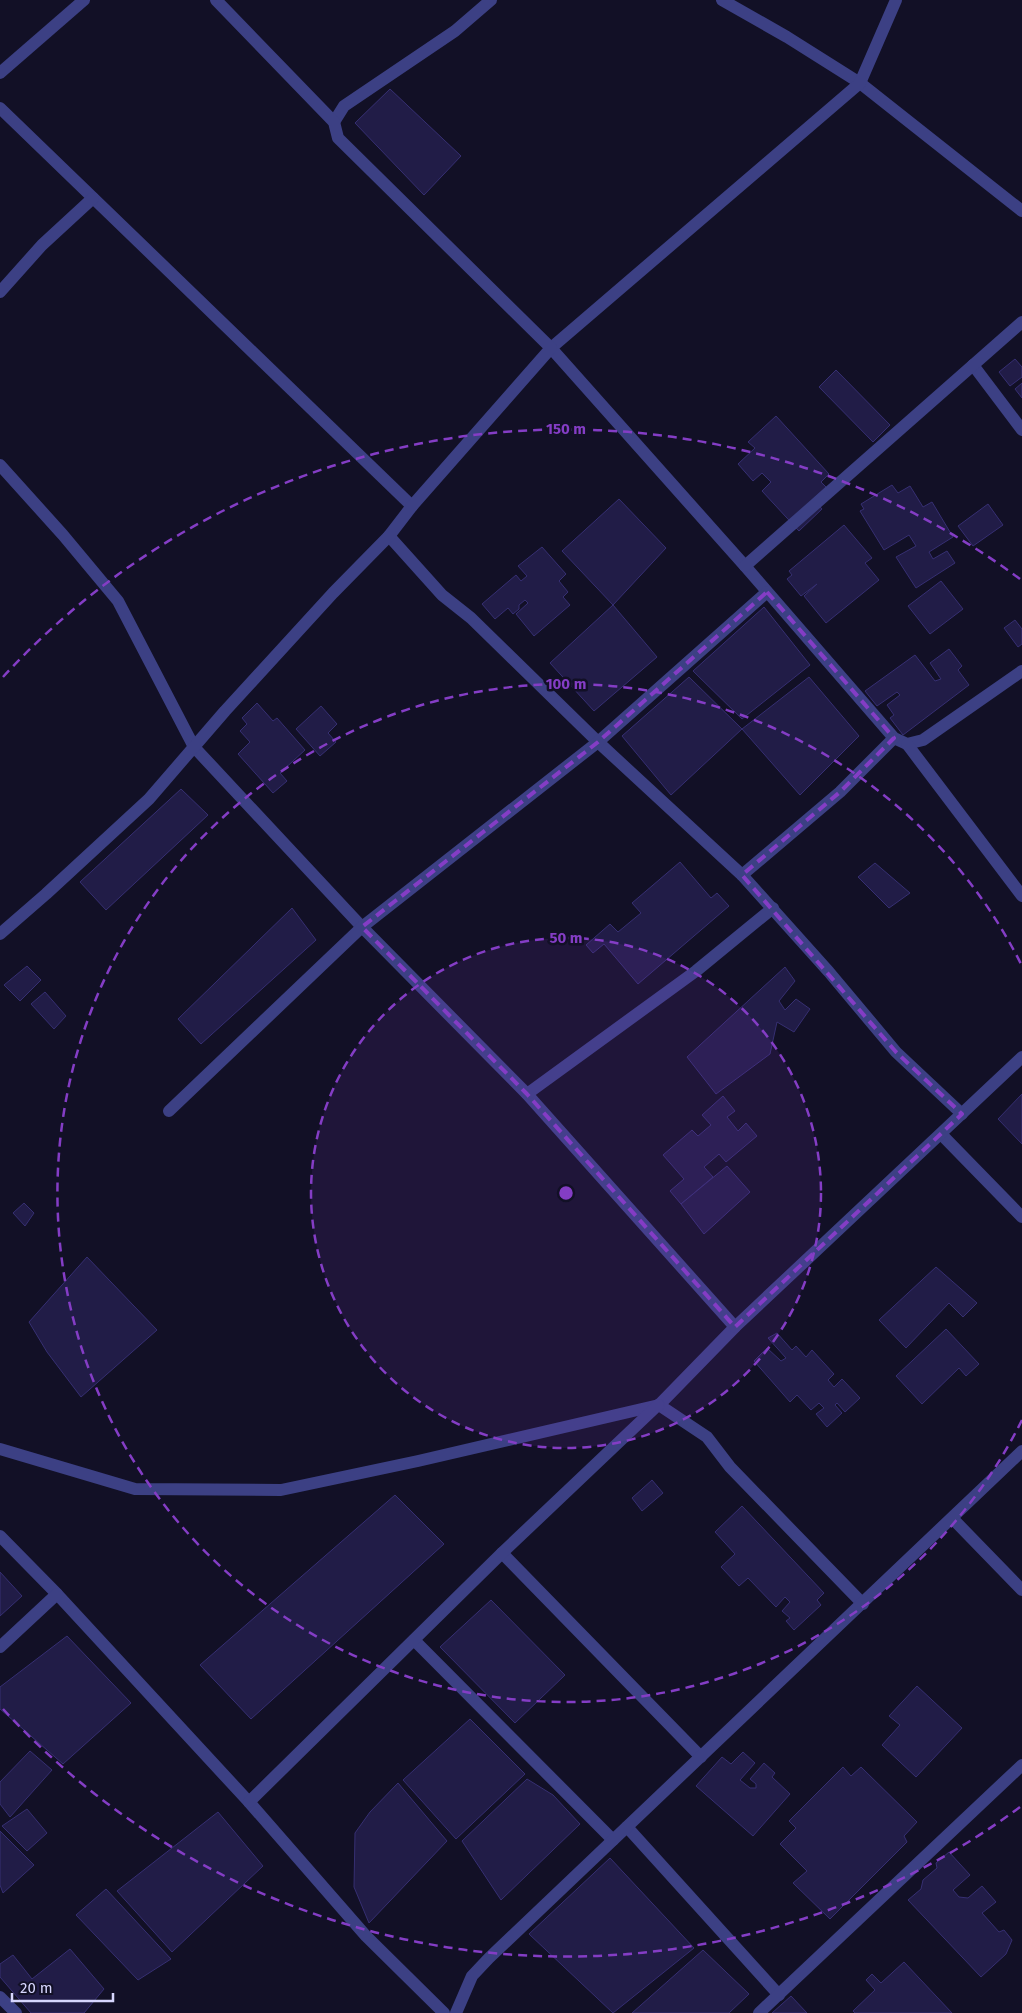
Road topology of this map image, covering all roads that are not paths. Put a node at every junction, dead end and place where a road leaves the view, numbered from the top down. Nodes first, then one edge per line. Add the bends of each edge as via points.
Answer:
1 (84, 0) edge
2 (216, 0) edge
3 (491, 0) edge
4 (722, 0) edge
5 (896, 0) edge
6 (0, 73) edge
7 (860, 83) junction
8 (0, 108) edge
9 (334, 122) junction
10 (93, 198) junction
11 (1022, 211) edge
12 (0, 292) edge
13 (1022, 322) edge
14 (551, 348) junction
15 (972, 365) junction
16 (1022, 430) edge
17 (0, 465) edge
18 (412, 506) junction
19 (389, 536) junction
20 (745, 566) junction
21 (767, 592) junction
22 (1022, 671) edge
23 (894, 738) junction
24 (598, 742) junction
25 (907, 744) junction
26 (194, 747) junction
27 (742, 875) junction
28 (1022, 896) edge
29 (773, 908) junction
30 (362, 927) junction
31 (0, 934) edge
32 (1022, 1057) edge
33 (527, 1094) junction
34 (170, 1111) dead end
35 (962, 1114) junction
36 (941, 1134) junction
37 (1022, 1217) edge
38 (735, 1326) junction
39 (659, 1405) junction
40 (0, 1450) edge
41 (1022, 1451) edge
42 (953, 1519) junction
43 (0, 1536) edge
44 (502, 1553) junction
45 (1022, 1590) edge
46 (57, 1594) junction
47 (863, 1604) junction
48 (414, 1640) junction
49 (0, 1647) edge
50 (701, 1757) junction
51 (1022, 1765) edge
52 (249, 1802) junction
53 (627, 1827) junction
54 (613, 1840) junction
55 (779, 1995) junction
56 (0, 1997) edge
57 (16, 2013) edge
58 (444, 2013) edge
59 (456, 2013) edge
60 (759, 2013) edge

1 - 6 street
2 - 9 street
3 - 9 street via 455,31 344,106
4 - 7 street
5 - 7 street
7 - 11 street
7 - 14 street
8 - 10 street
9 - 14 street via 338,138
10 - 12 street via 42,244
10 - 18 street
13 - 15 street
14 - 18 street
14 - 20 street
15 - 16 street
15 - 20 street
17 - 26 street via 118,601
18 - 19 street
19 - 24 street via 442,595
19 - 26 street via 326,600
20 - 21 street
21 - 23 street
21 - 24 street
22 - 25 street via 923,740
23 - 25 street
23 - 27 street via 840,792
24 - 27 street
24 - 30 street
25 - 28 street
26 - 30 street
26 - 31 street via 149,799
27 - 29 street
29 - 33 street via 696,972
29 - 35 street via 896,1052
30 - 33 street
30 - 34 street
32 - 35 street
33 - 38 street
35 - 36 street
36 - 37 street
36 - 38 street
38 - 39 street
39 - 40 street via 281,1490 135,1489
39 - 44 street
39 - 47 street via 706,1437
41 - 42 street
42 - 45 street
42 - 47 street
43 - 46 street
44 - 48 street
44 - 50 street
46 - 49 street
46 - 52 street
47 - 50 street
48 - 52 street
48 - 54 street
50 - 53 street
51 - 55 street
52 - 58 street via 366,1936
53 - 54 street
53 - 55 street
54 - 59 street via 472,1976
55 - 60 street
56 - 57 street

